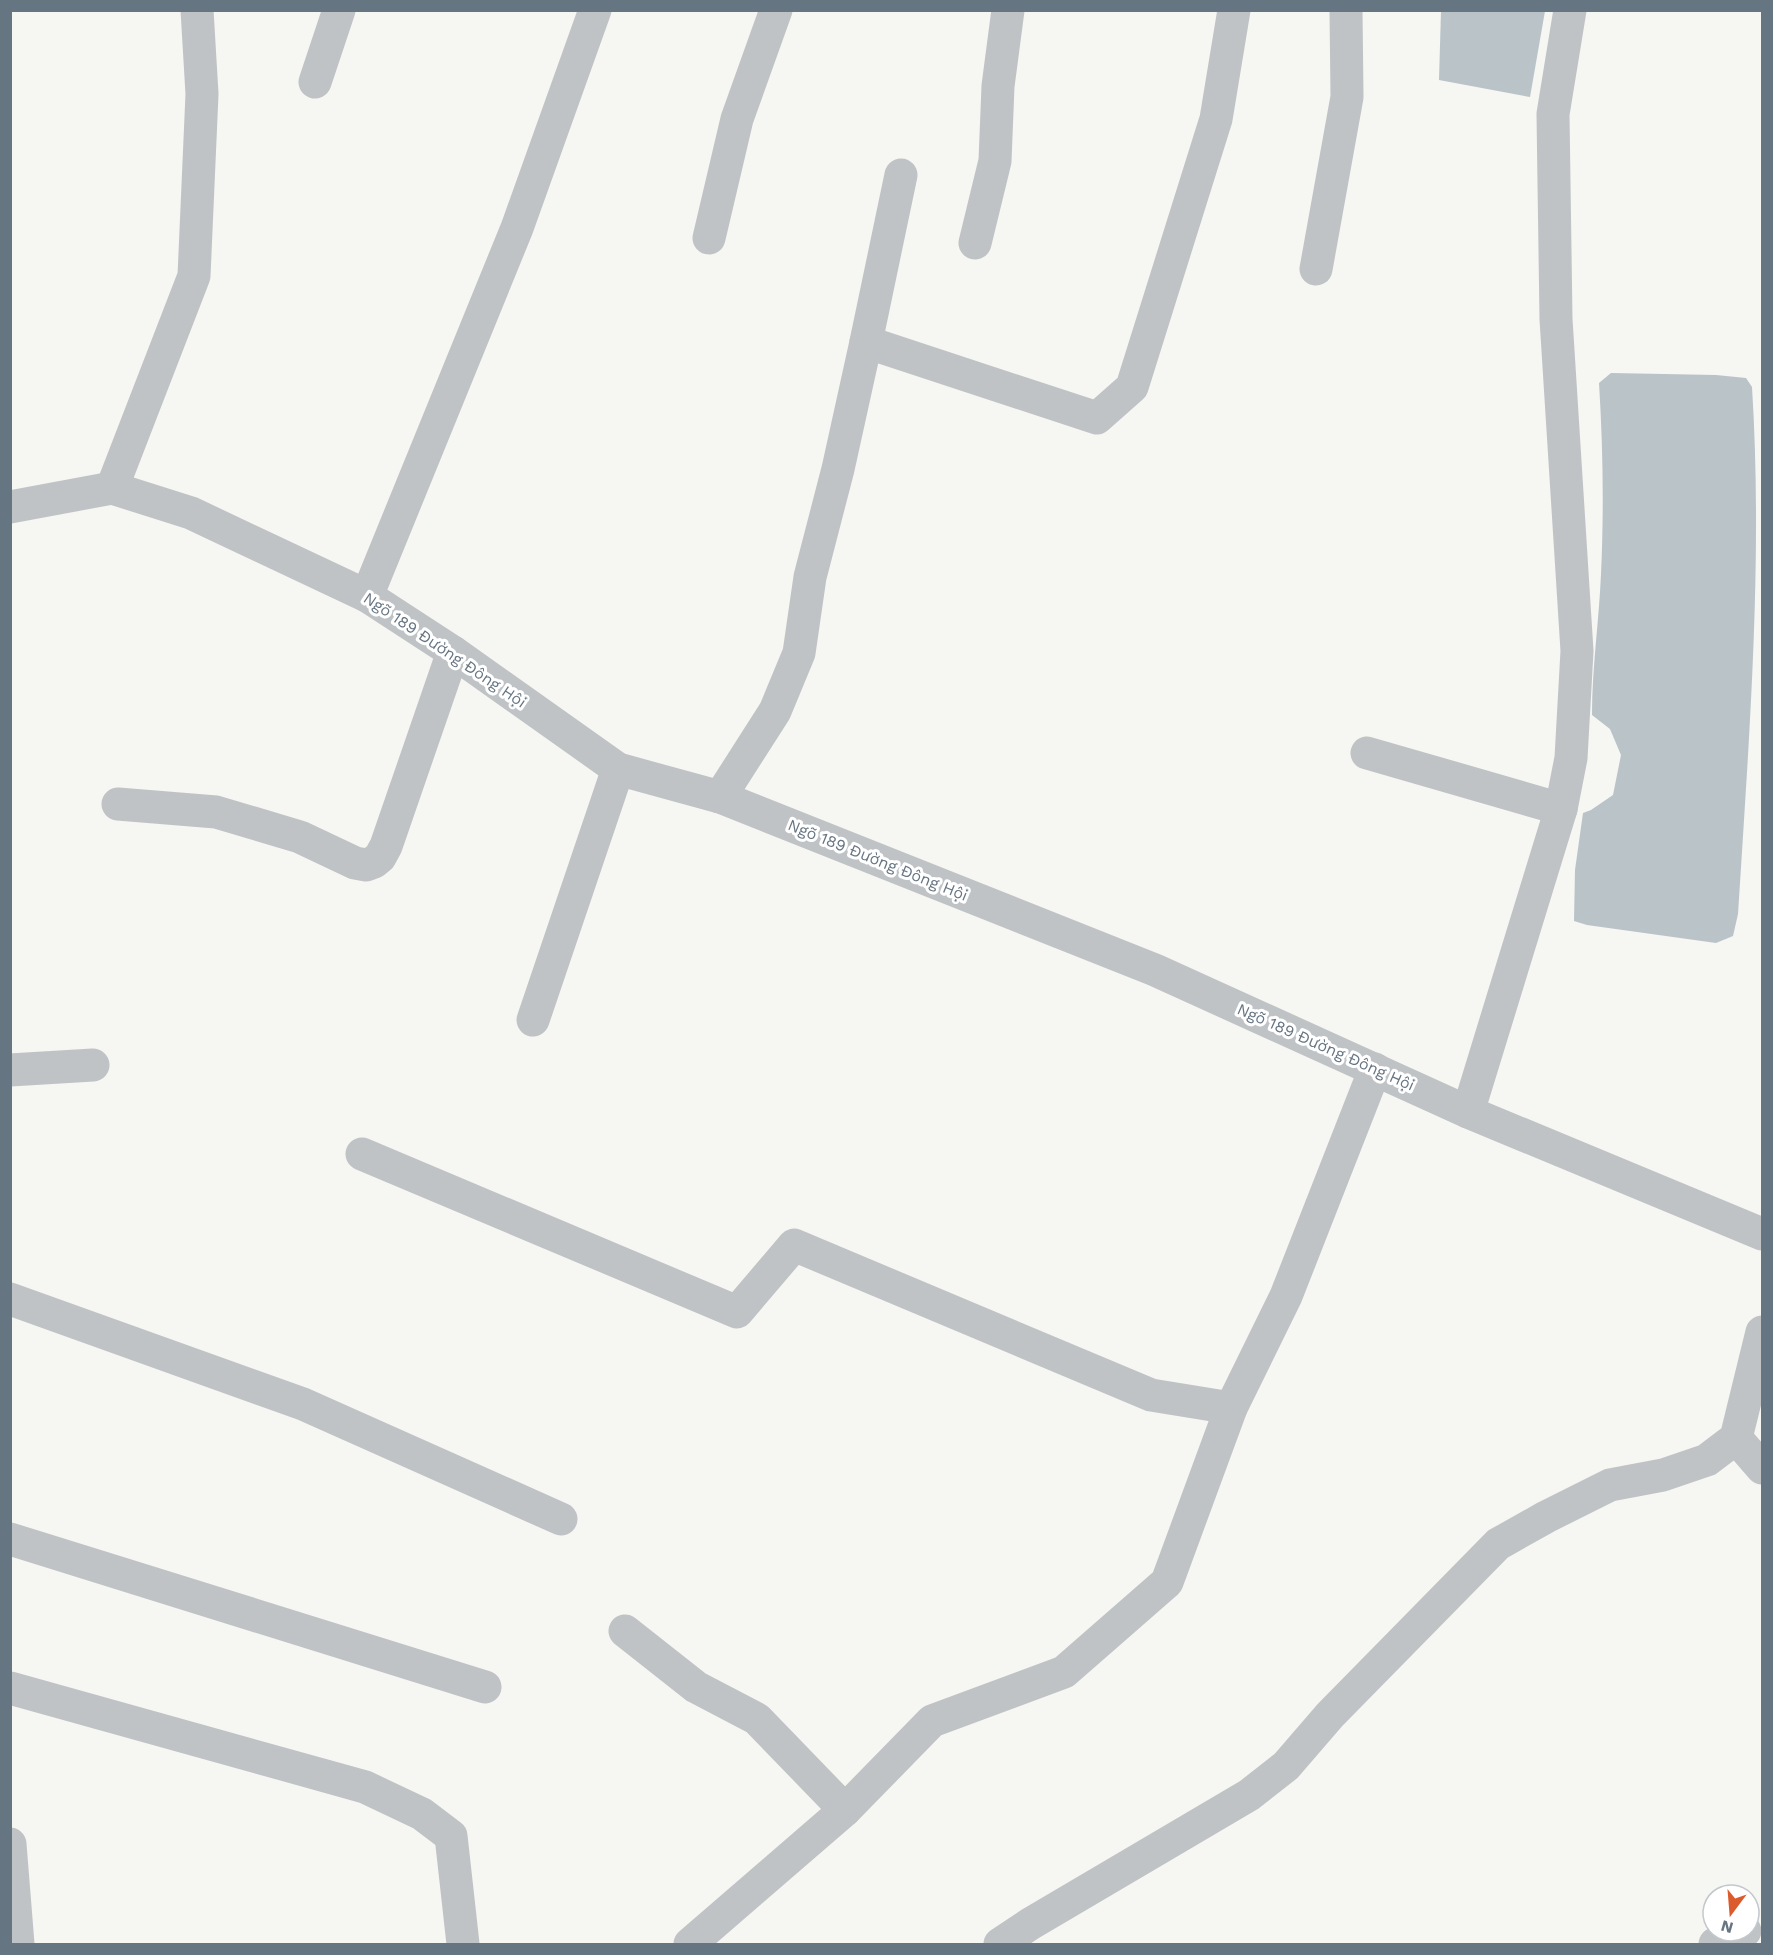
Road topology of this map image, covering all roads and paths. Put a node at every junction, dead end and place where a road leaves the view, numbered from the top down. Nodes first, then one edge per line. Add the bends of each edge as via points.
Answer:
1 (197, 10) edge
2 (339, 10) edge
3 (595, 10) edge
4 (776, 10) edge
5 (1008, 10) edge
6 (1234, 10) edge
7 (1346, 10) edge
8 (1570, 10) edge
9 (315, 82) dead end
10 (901, 175) dead end
11 (709, 238) dead end
12 (975, 243) dead end
13 (1316, 269) dead end
14 (866, 342) junction
15 (112, 488) junction
16 (10, 507) edge
17 (368, 596) junction
18 (453, 652) junction
19 (1367, 753) dead end
20 (618, 769) junction
21 (720, 797) junction
22 (118, 804) dead end
23 (1561, 809) junction
24 (533, 1020) dead end
25 (93, 1065) dead end
26 (1375, 1069) junction
27 (10, 1070) edge
28 (1468, 1112) junction
29 (362, 1154) dead end
30 (1762, 1234) edge
31 (10, 1299) edge
32 (1762, 1332) edge
33 (1231, 1408) junction
34 (1736, 1437) junction
35 (1762, 1468) edge
36 (561, 1519) dead end
37 (10, 1539) edge
38 (625, 1632) dead end
39 (485, 1687) dead end
40 (10, 1688) edge
41 (845, 1810) junction
42 (10, 1844) edge
43 (18, 1944) edge
44 (463, 1944) edge
45 (690, 1944) edge
46 (1000, 1944) edge

1 - 15 street via 202,94 194,276
2 - 9 street
3 - 17 street via 517,228
4 - 11 street via 737,119
5 - 12 street via 998,86 995,161
6 - 14 street via 1216,119 1132,387 1097,418
7 - 13 street via 1347,97
8 - 23 street via 1553,114 1556,318 1576,651 1570,758
10 - 14 street
14 - 21 street via 810,577 799,653 775,711
15 - 16 street, Ngõ 189 Đường Đông Hội
15 - 17 street, Ngõ 189 Đường Đông Hội via 191,513
17 - 18 street, Ngõ 189 Đường Đông Hội
18 - 20 street, Ngõ 189 Đường Đông Hội
18 - 22 street via 386,846 374,862 356,863 300,837 216,812
19 - 23 street
20 - 21 street, Ngõ 189 Đường Đông Hội
20 - 24 street
21 - 26 street, Ngõ 189 Đường Đông Hội via 1155,970
23 - 28 street
25 - 27 street
26 - 28 street, Ngõ 189 Đường Đông Hội
26 - 33 street via 1286,1296
28 - 30 street, Ngõ 189 Đường Đông Hội
29 - 33 street via 737,1312 794,1245 1151,1395
31 - 36 street via 303,1404
32 - 34 street
33 - 41 street via 1167,1582 1064,1672 932,1721
34 - 35 street
34 - 46 street via 1707,1460 1610,1485 1498,1544 1330,1715 1286,1766 1249,1795
37 - 39 street
38 - 41 street via 696,1687 757,1719
40 - 44 street via 364,1788 422,1814 451,1836
41 - 45 street
42 - 43 street

